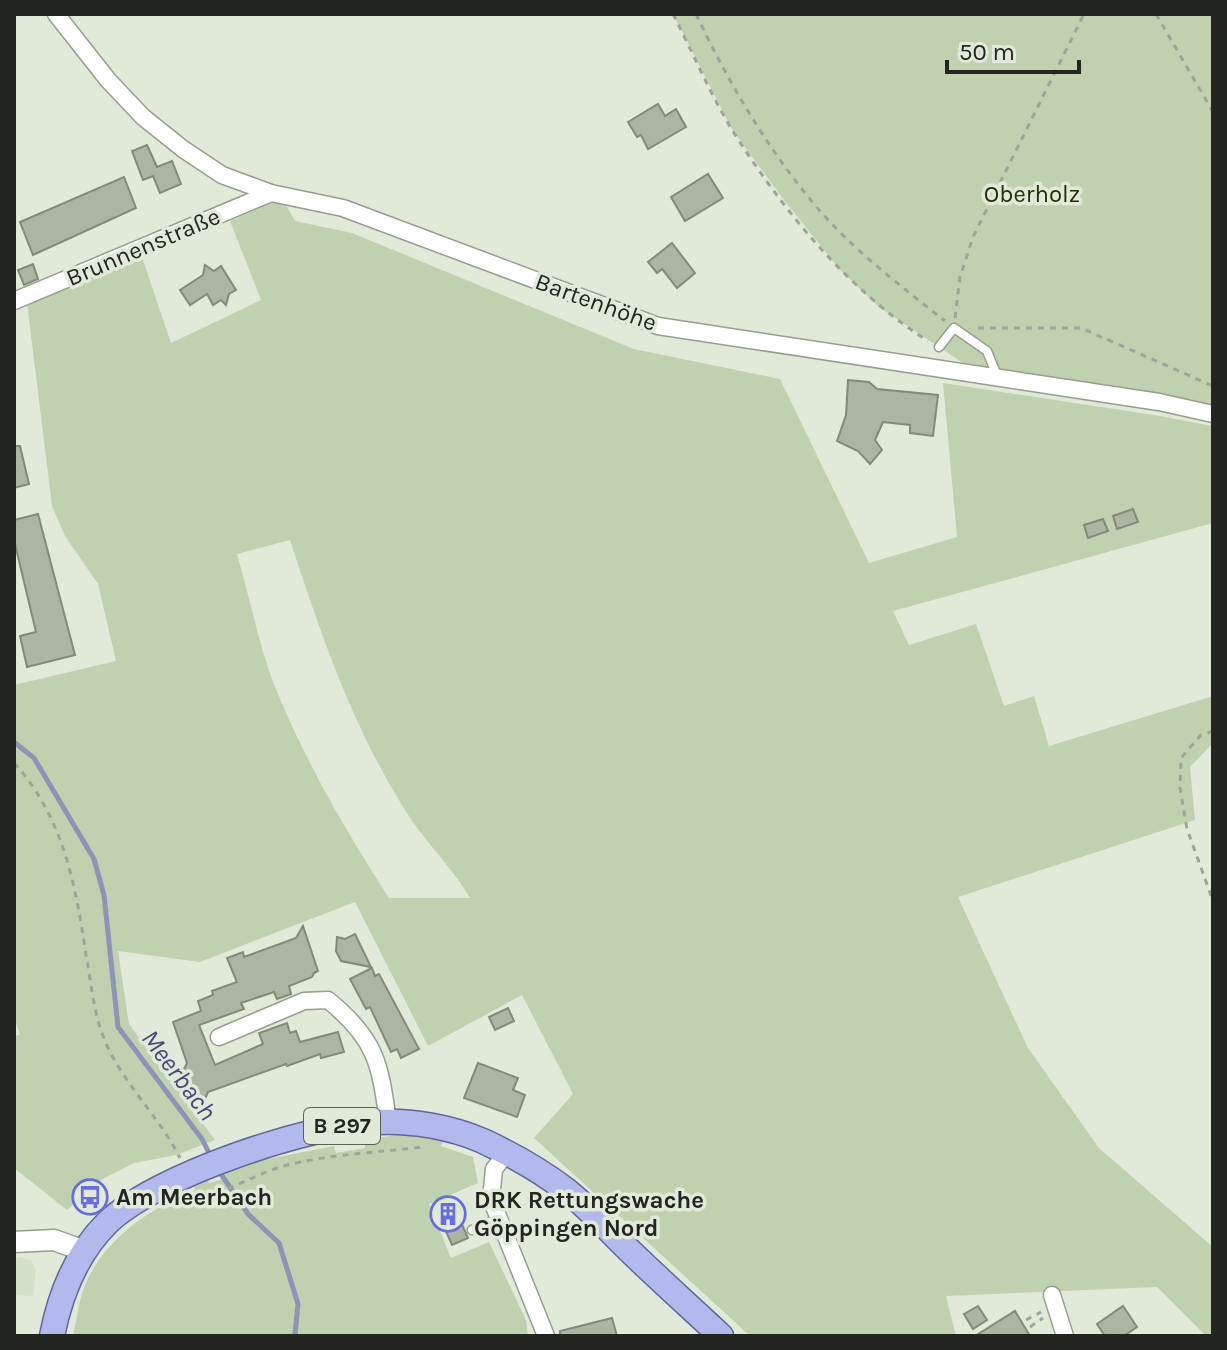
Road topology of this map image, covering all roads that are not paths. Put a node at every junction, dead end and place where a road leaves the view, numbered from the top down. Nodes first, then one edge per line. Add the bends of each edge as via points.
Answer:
1 (56, 14) edge
2 (271, 193) junction
3 (14, 301) edge
4 (939, 347) road end
5 (997, 376) junction
6 (1213, 414) edge
7 (219, 1037) dead end
8 (388, 1122) junction
9 (507, 1153) junction
10 (497, 1219) junction
11 (472, 1230) dead end
12 (14, 1242) edge
13 (85, 1251) junction
14 (1052, 1295) dead end
15 (52, 1336) edge
16 (546, 1336) edge
17 (721, 1336) edge
18 (1065, 1336) edge

1 - 2 street, Bartenhöhe via 108,80 153,125 222,175
2 - 3 street, Brunnenstraße
2 - 5 street, Bartenhöhe via 343,208 658,326
4 - 5 lane via 954,328 987,351
5 - 6 street, Bartenhöhe
7 - 8 street via 304,1001 328,1000 367,1039 379,1066
8 - 9 main road, B 297 via 444,1129
8 - 13 main road, B 297 via 340,1126 242,1155 152,1190 106,1224
9 - 10 street via 490,1185
9 - 17 main road, B 297 via 566,1190
10 - 11 lane
10 - 16 street
12 - 13 street via 54,1240
13 - 15 main road, B 297 via 63,1294
14 - 18 street

